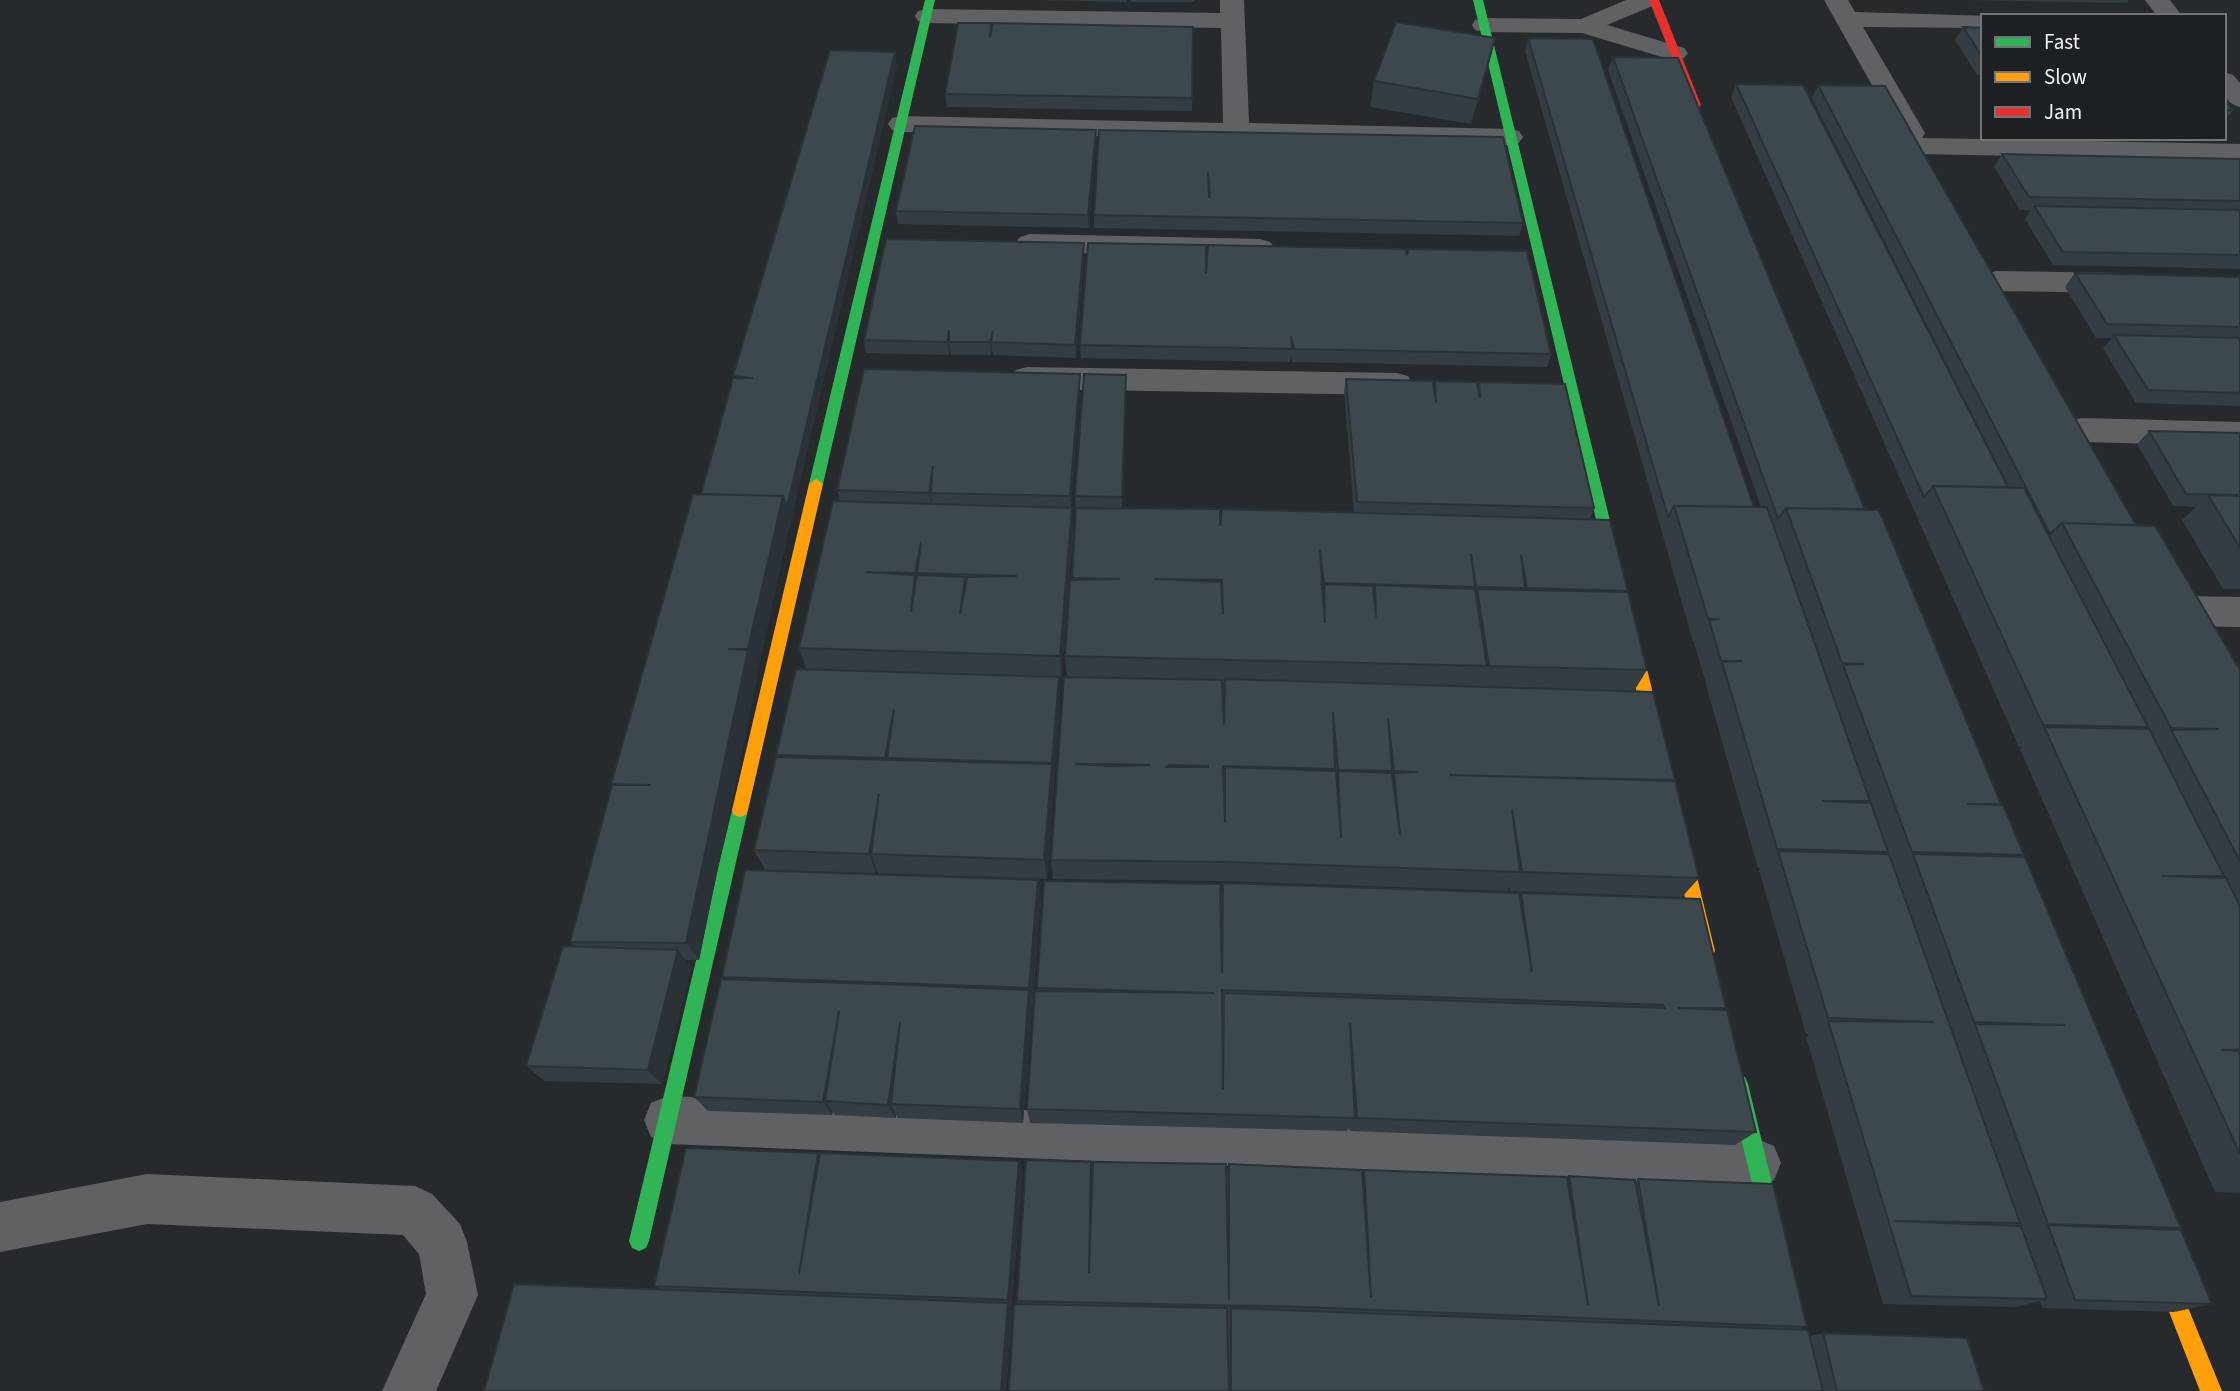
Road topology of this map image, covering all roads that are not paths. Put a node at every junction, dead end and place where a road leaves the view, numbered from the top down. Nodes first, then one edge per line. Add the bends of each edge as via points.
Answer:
1 (1478, 0) edge
2 (1647, 0) edge
3 (1654, 0) edge
4 (2157, 0) edge
5 (929, 8) edge
6 (1841, 9) edge
7 (1232, 10) edge
8 (2168, 14) edge
9 (1981, 21) edge
10 (1484, 25) junction
11 (1584, 26) junction
12 (1675, 53) junction
13 (2226, 82) edge
14 (2240, 99) edge
15 (1701, 118) edge
16 (901, 124) junction
17 (1236, 131) junction
18 (1510, 137) junction
19 (1919, 146) junction
20 (2240, 152) edge
21 (1938, 180) edge
22 (999, 243) edge
23 (1290, 248) edge
24 (2145, 283) edge
25 (2015, 315) edge
26 (993, 378) edge
27 (1420, 384) edge
28 (2081, 430) edge
29 (2240, 434) edge
30 (1618, 582) edge
31 (1624, 608) edge
32 (2240, 612) edge
33 (2203, 644) edge
34 (1605, 700) edge
35 (1646, 701) junction
36 (1660, 756) edge
37 (1676, 824) edge
38 (724, 878) junction
39 (766, 879) edge
40 (1654, 904) edge
41 (1695, 905) junction
42 (1712, 973) edge
43 (1734, 1068) edge
44 (668, 1120) junction
45 (1757, 1163) junction
46 (0, 1227) edge
47 (639, 1241) dead end
48 (2154, 1248) edge
49 (1779, 1256) edge
50 (409, 1391) edge
51 (2211, 1391) edge

1 - 10 street
2 - 11 street
3 - 12 street
4 - 8 street
5 - 7 street
5 - 16 street
6 - 9 street
6 - 19 street
7 - 17 street
10 - 11 street
10 - 18 street
11 - 12 street
12 - 15 street
13 - 14 street
16 - 17 street
16 - 38 street via 888,241 826,509 786,678
17 - 18 street
18 - 30 street via 1525,253 1591,528
19 - 20 street
19 - 21 street
22 - 23 street
24 - 25 street via 1989,269
26 - 27 street
28 - 29 street
31 - 35 street
32 - 33 street via 2177,599
34 - 35 street
35 - 36 street
37 - 41 street
38 - 39 street
38 - 44 street
40 - 41 street
41 - 42 street
43 - 45 street
44 - 45 street
44 - 47 street
45 - 49 street
46 - 50 street via 147,1199 415,1211 442,1242 452,1295
48 - 51 street

